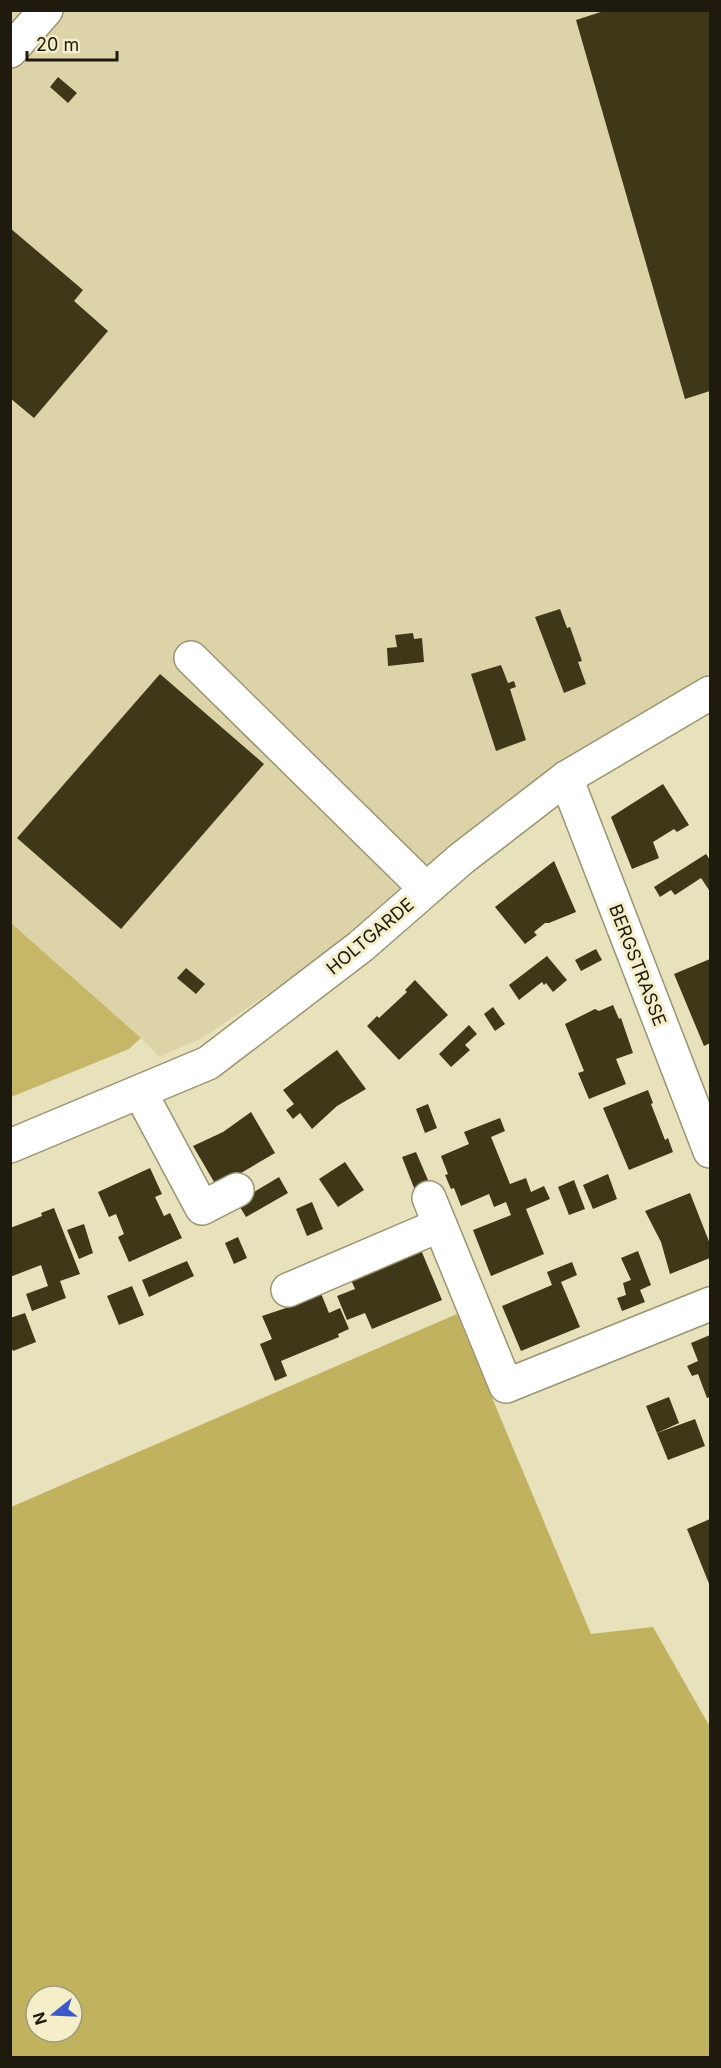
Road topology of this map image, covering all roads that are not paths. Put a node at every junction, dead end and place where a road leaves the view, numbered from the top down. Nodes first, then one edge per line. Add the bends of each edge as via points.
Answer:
1 (46, 10) edge
2 (10, 51) edge
3 (191, 658) dead end
4 (711, 693) edge
5 (566, 778) junction
6 (426, 889) junction
7 (698, 1085) edge
8 (140, 1092) junction
9 (10, 1146) edge
10 (711, 1151) edge
11 (237, 1190) dead end
12 (288, 1290) dead end
13 (711, 1304) edge

1 - 2 street
3 - 6 street
4 - 5 street, HOLTGARDE
5 - 6 street, HOLTGARDE
5 - 7 street, BERGSTRASSE
6 - 8 street, HOLTGARDE via 360,946 208,1063
7 - 10 street, BERGSTRASSE
8 - 9 street, HOLTGARDE
8 - 11 street via 202,1208
12 - 13 street via 435,1212 506,1386

